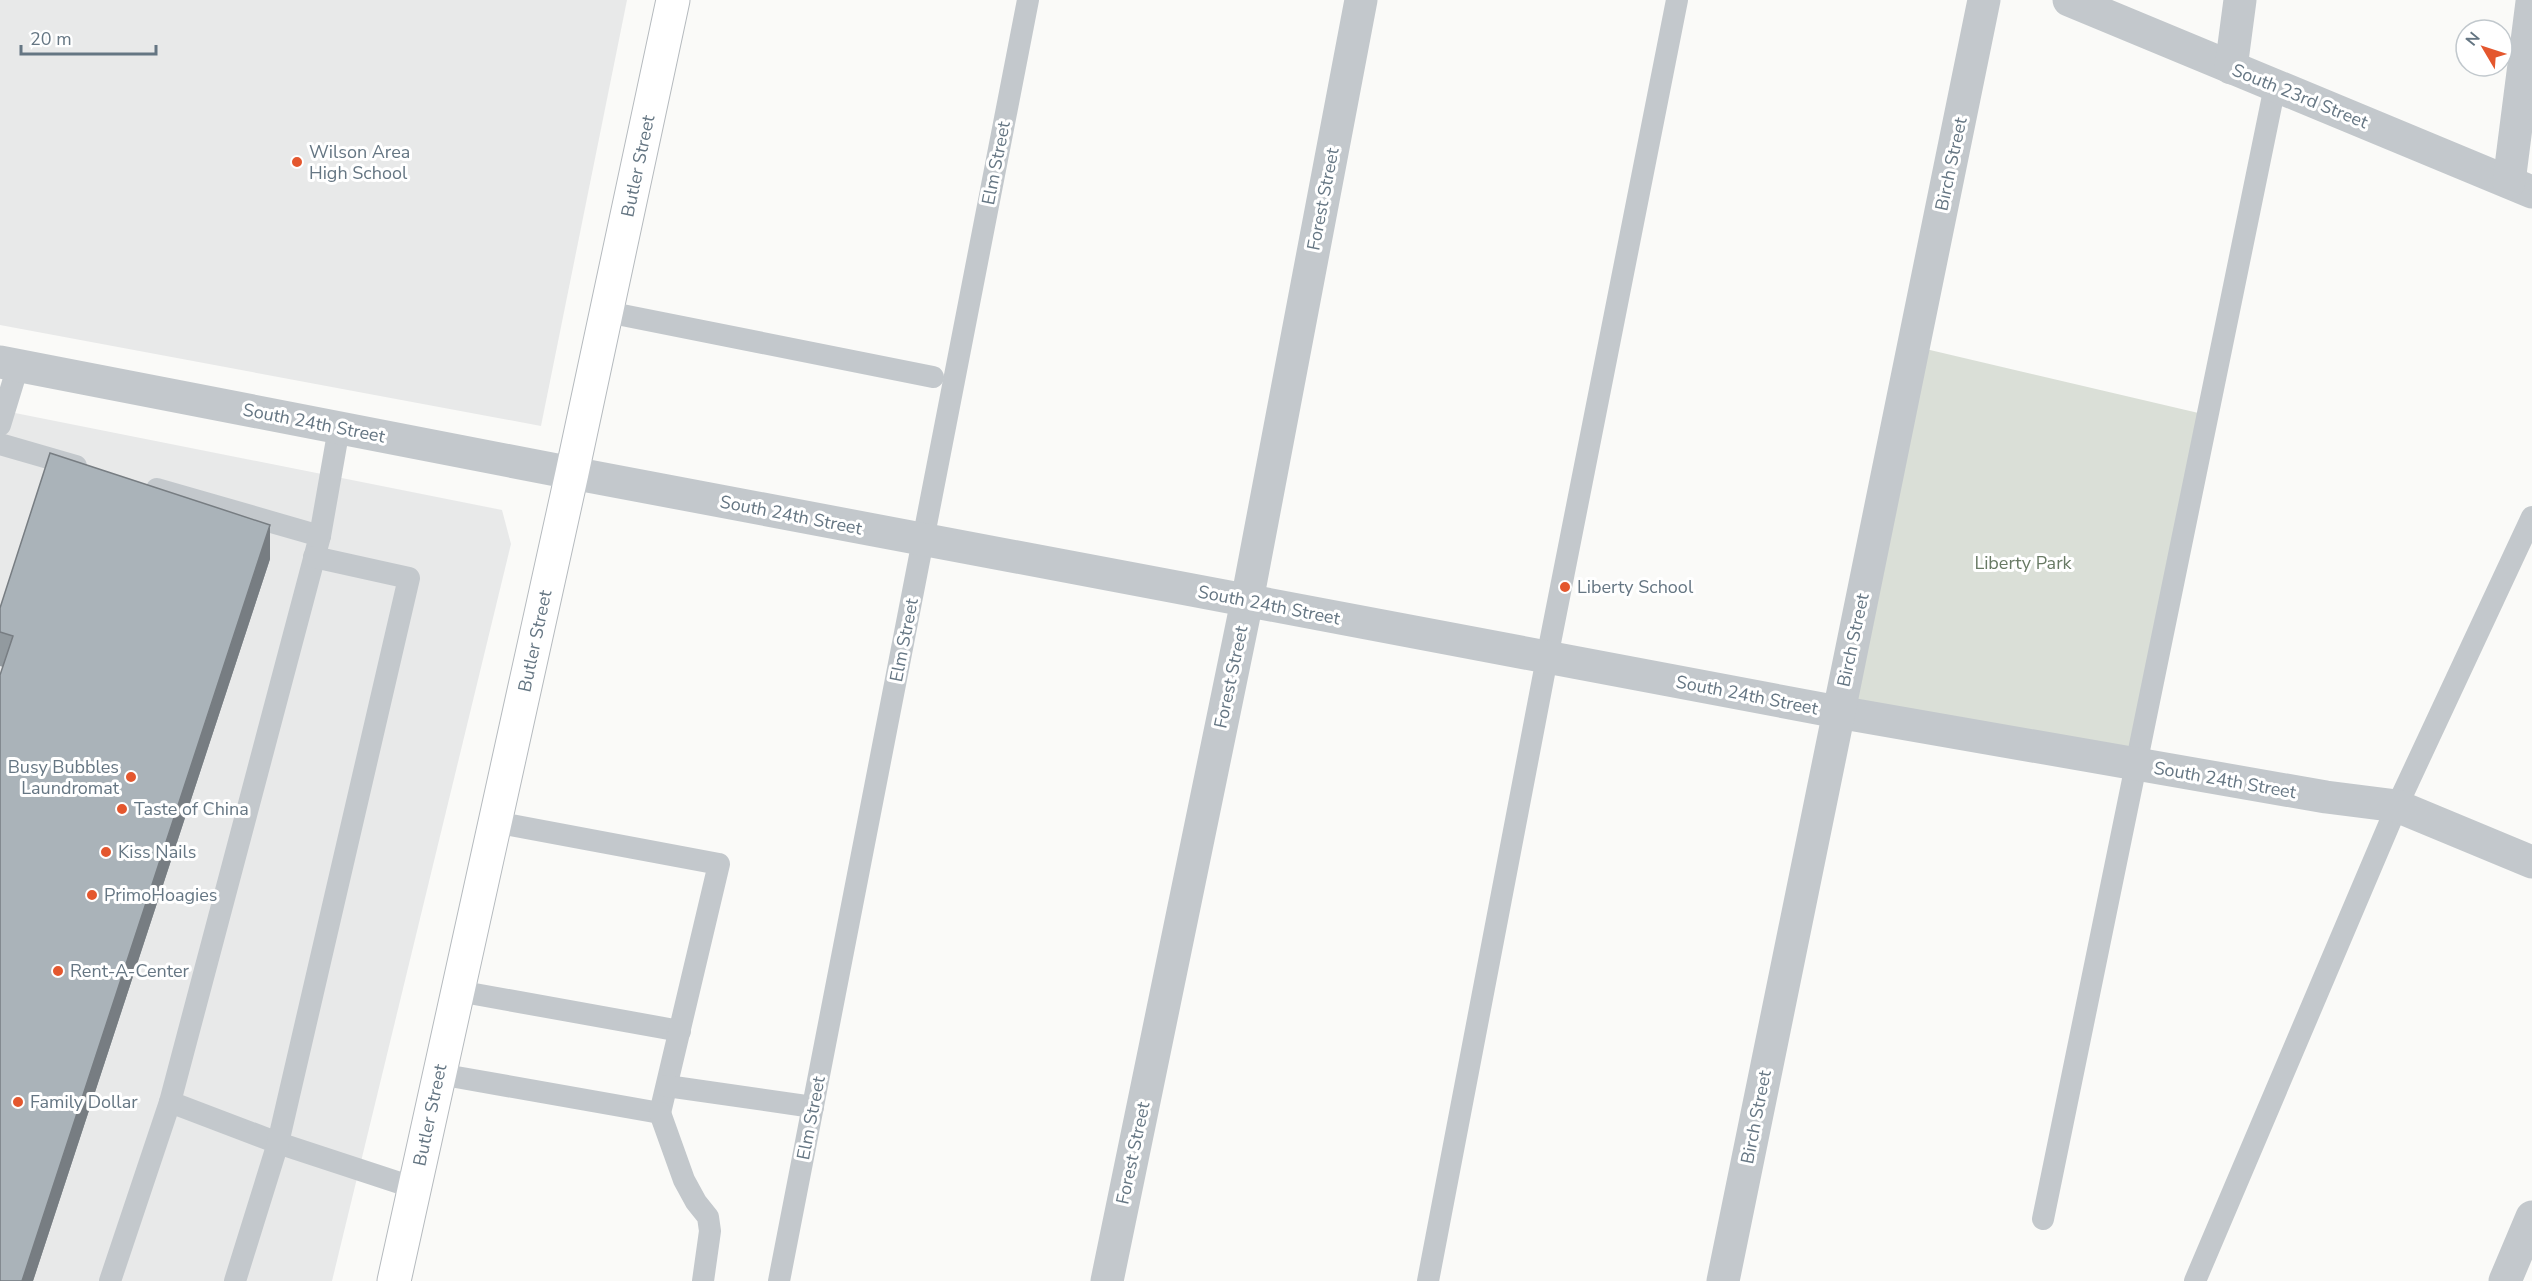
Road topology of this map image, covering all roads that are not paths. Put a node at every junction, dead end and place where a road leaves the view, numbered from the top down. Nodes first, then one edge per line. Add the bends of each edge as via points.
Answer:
1 (673, 0) edge
2 (1028, 0) edge
3 (1361, 0) edge
4 (1677, 0) edge
5 (1984, 0) edge
6 (2069, 0) edge
7 (2240, 0) edge
8 (2532, 2) edge
9 (2231, 68) junction
10 (2275, 86) junction
11 (2520, 187) edge
12 (607, 312) junction
13 (9, 364) edge
14 (933, 376) dead end
15 (0, 424) edge
16 (339, 428) junction
17 (0, 444) edge
18 (92, 471) edge
19 (572, 473) junction
20 (137, 484) edge
21 (2532, 518) edge
22 (923, 540) junction
23 (317, 546) junction
24 (1247, 601) junction
25 (1547, 658) junction
26 (1838, 712) junction
27 (2135, 764) junction
28 (2397, 806) junction
29 (495, 822) junction
30 (2532, 862) edge
31 (458, 991) junction
32 (680, 1031) junction
33 (440, 1074) junction
34 (667, 1086) junction
35 (170, 1102) junction
36 (813, 1107) junction
37 (660, 1113) junction
38 (278, 1143) junction
39 (415, 1188) junction
40 (2532, 1217) edge
41 (2043, 1219) dead end
42 (111, 1281) edge
43 (235, 1281) edge
44 (394, 1281) edge
45 (704, 1281) edge
46 (779, 1281) edge
47 (1107, 1281) edge
48 (1428, 1281) edge
49 (1723, 1281) edge
50 (2195, 1281) edge
51 (2505, 1281) edge

1 - 12 main road, Butler Street
2 - 22 lane, Elm Street
3 - 24 street, Forest Street
4 - 25 lane
5 - 26 street, Birch Street
6 - 9 street, South 23rd Street
7 - 9 street
8 - 11 street
9 - 10 street, South 23rd Street
10 - 11 street, South 23rd Street
10 - 27 lane
12 - 14 lane
12 - 19 main road, Butler Street
13 - 15 lane
13 - 16 street, South 24th Street
16 - 19 street, South 24th Street
16 - 23 lane
17 - 18 lane
19 - 22 street, South 24th Street
19 - 29 main road, Butler Street
20 - 23 lane
21 - 28 lane
22 - 24 street, South 24th Street
22 - 36 lane, Elm Street
23 - 35 lane
23 - 38 lane via 409,578
24 - 25 street, South 24th Street
24 - 47 street, Forest Street
25 - 26 street, South 24th Street
25 - 48 lane
26 - 27 street, South 24th Street
26 - 49 street, Birch Street
27 - 28 street, South 24th Street
27 - 41 lane
28 - 30 street, South 24th Street
28 - 50 lane
29 - 31 main road, Butler Street
29 - 32 lane via 719,864
31 - 32 lane
31 - 33 main road, Butler Street
32 - 34 lane
33 - 37 lane
33 - 39 main road, Butler Street
34 - 36 lane
34 - 37 lane
35 - 38 lane
35 - 42 lane
36 - 46 lane, Elm Street
37 - 45 lane via 684,1180 708,1217
38 - 39 lane
38 - 43 lane
39 - 44 main road, Butler Street
40 - 51 street

